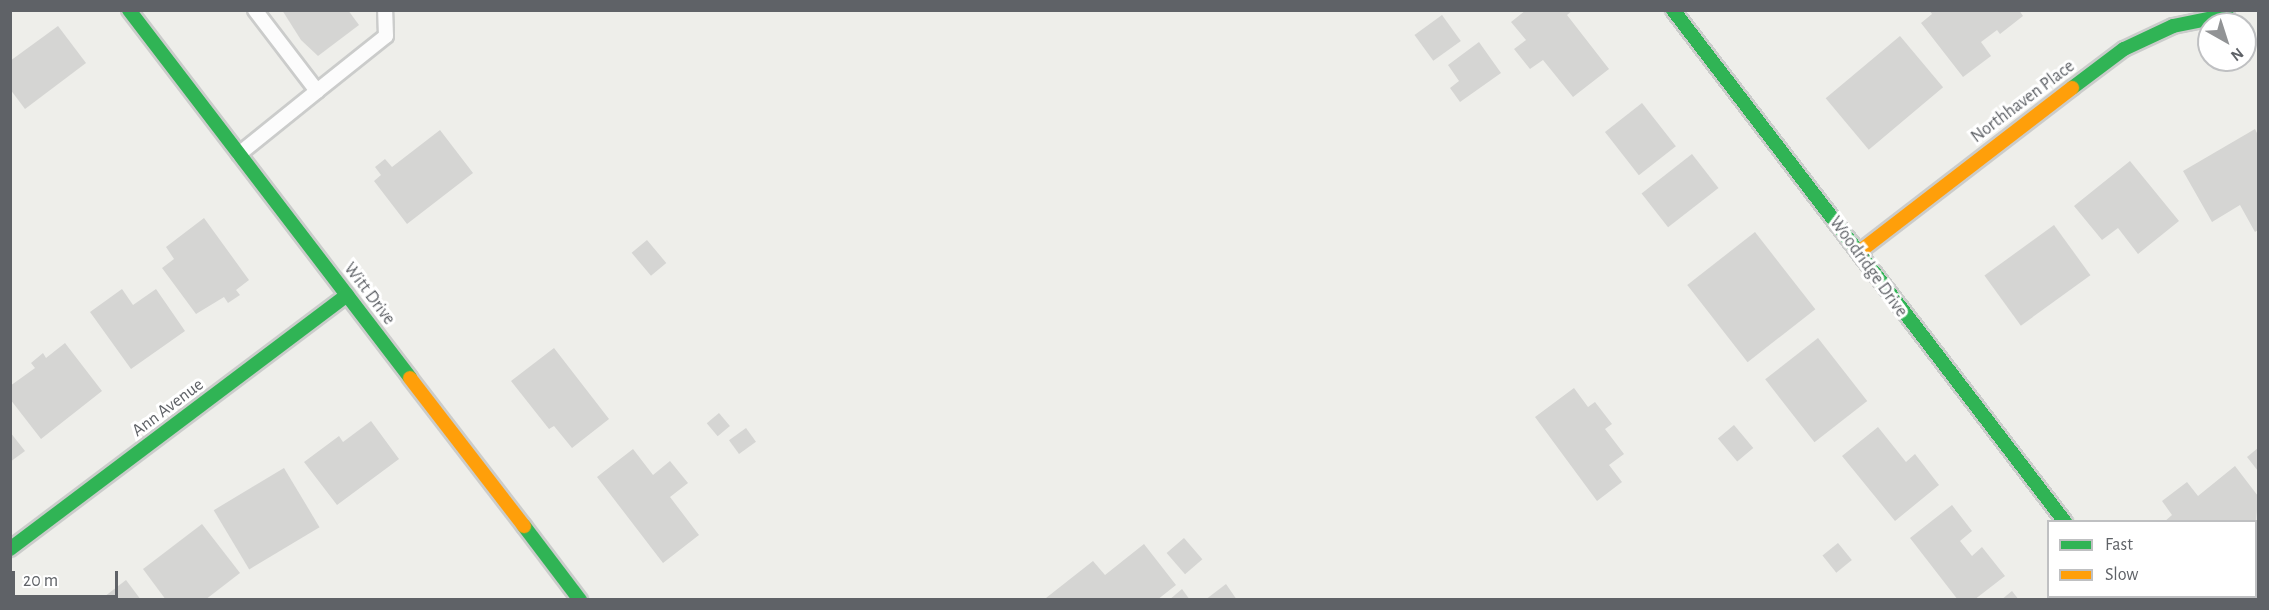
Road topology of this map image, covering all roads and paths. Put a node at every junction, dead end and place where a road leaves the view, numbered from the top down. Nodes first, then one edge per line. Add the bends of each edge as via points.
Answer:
1 (255, 10) edge
2 (385, 10) edge
3 (1673, 10) edge
4 (132, 12) edge
5 (2197, 21) edge
6 (317, 91) junction
7 (239, 154) junction
8 (1858, 252) junction
9 (347, 295) junction
10 (2063, 520) edge
11 (10, 549) edge
12 (580, 600) edge

1 - 6 lane
2 - 6 lane via 386,36
3 - 8 street, Woodridge Drive
4 - 7 street, Witt Drive
5 - 8 street, Northhaven Place via 2173,26 2124,49
6 - 7 lane
7 - 9 street, Witt Drive
8 - 10 street, Woodridge Drive
9 - 11 street, Ann Avenue
9 - 12 street, Witt Drive

